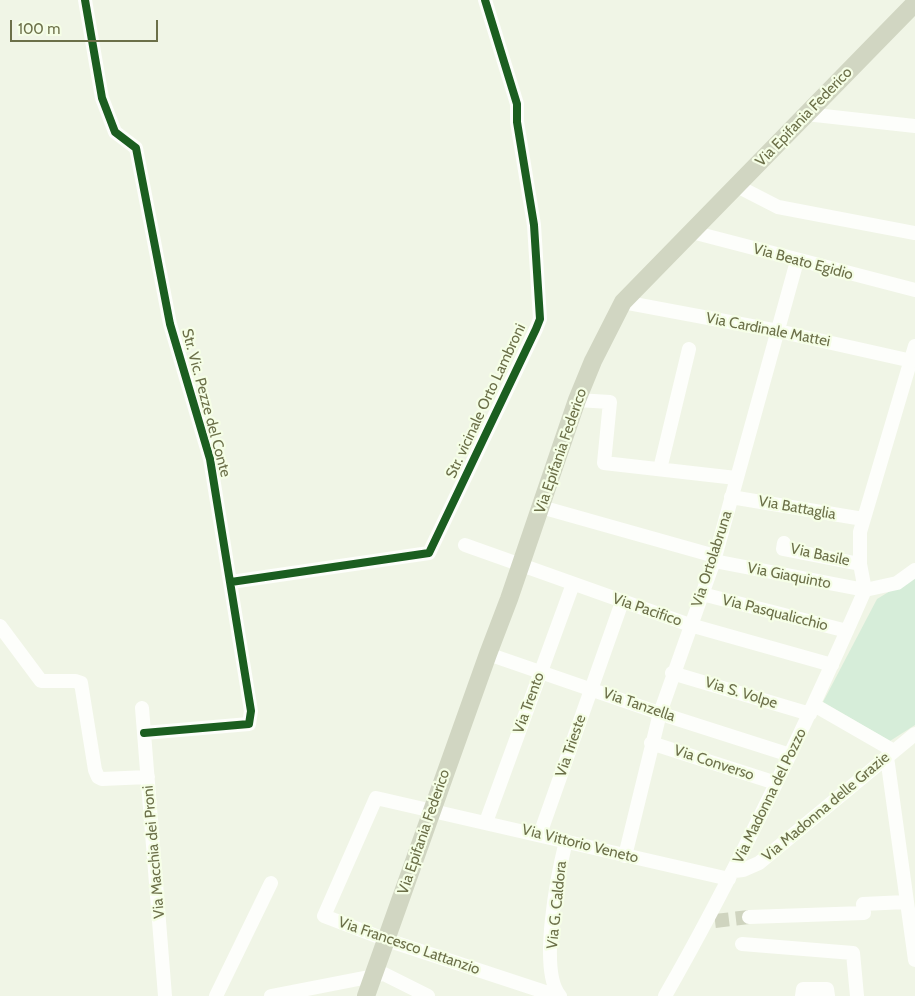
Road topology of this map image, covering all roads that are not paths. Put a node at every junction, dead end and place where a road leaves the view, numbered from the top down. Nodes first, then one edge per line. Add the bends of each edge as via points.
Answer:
1 (85, 0) edge
2 (485, 0) edge
3 (915, 3) edge
4 (806, 114) junction
5 (915, 126) edge
6 (737, 186) junction
7 (692, 232) junction
8 (915, 234) edge
9 (796, 261) junction
10 (915, 290) edge
11 (623, 302) junction
12 (778, 331) junction
13 (915, 346) edge
14 (689, 349) dead end
15 (912, 360) junction
16 (577, 400) junction
17 (660, 469) junction
18 (736, 478) junction
19 (731, 497) junction
20 (542, 507) junction
21 (863, 519) junction
22 (784, 544) dead end
23 (465, 545) dead end
24 (715, 558) junction
25 (860, 564) junction
26 (521, 565) junction
27 (915, 570) edge
28 (231, 582) junction
29 (574, 584) junction
30 (865, 590) junction
31 (702, 594) junction
32 (622, 602) junction
33 (690, 625) junction
34 (0, 626) edge
35 (847, 631) junction
36 (488, 654) junction
37 (832, 665) junction
38 (541, 671) junction
39 (672, 673) junction
40 (591, 688) junction
41 (142, 708) dead end
42 (812, 710) junction
43 (660, 713) junction
44 (144, 733) junction
45 (915, 736) edge
46 (651, 743) junction
47 (890, 754) junction
48 (790, 755) junction
49 (148, 777) junction
50 (776, 784) junction
51 (431, 810) junction
52 (486, 822) junction
53 (540, 834) junction
54 (566, 841) junction
55 (624, 856) junction
56 (731, 875) junction
57 (271, 883) dead end
58 (906, 902) junction
59 (749, 917) tunnel mouth
60 (387, 940) junction
61 (742, 944) dead end
62 (915, 960) edge
63 (374, 975) junction
64 (288, 994) edge
65 (165, 996) edge
66 (216, 996) edge
67 (271, 996) edge
68 (366, 996) edge
69 (428, 996) edge
70 (558, 996) edge
71 (665, 996) edge
72 (802, 996) edge
73 (828, 996) edge
74 (857, 996) edge

1 - 28 street, Str. Vic. Pezze del Conte via 102,98 115,132 136,148 170,324 210,458
2 - 28 street, Str. vicinale Orto Lambroni via 517,104 534,226 540,319 536,329 429,553
3 - 4 main road, Via Epifania Federico
4 - 5 street
4 - 6 main road, Via Epifania Federico
6 - 7 main road, Via Epifania Federico
6 - 8 street via 778,207
7 - 9 street, Via Beato Egidio
7 - 11 main road, Via Epifania Federico
9 - 10 street, Via Beato Egidio
9 - 12 street, Via Ortolabruna
11 - 12 street, Via Cardinale Mattei
11 - 16 main road, Via Epifania Federico
12 - 15 street, Via Cardinale Mattei
12 - 18 street, Via Ortolabruna
13 - 15 street
14 - 17 street
15 - 21 street
16 - 17 street via 610,402 604,463
16 - 20 main road, Via Epifania Federico
17 - 18 street
18 - 19 street, Via Ortolabruna
19 - 21 street, Via Battaglia
19 - 24 street, Via Ortolabruna
20 - 24 street, Via Giaquinto
20 - 26 main road, Via Epifania Federico
21 - 25 street
22 - 25 street, Via Basile via 783,549
23 - 26 street, Via Pacifico
24 - 30 street, Via Giaquinto
24 - 31 street, Via Ortolabruna
25 - 30 street
26 - 29 street, Via Pacifico
26 - 36 main road, Via Epifania Federico
27 - 30 street via 897,583
28 - 44 street, Str. Vic. Pezze del Conte via 251,711 249,724
29 - 32 street, Via Pacifico
29 - 38 street, Via Trento
30 - 35 street, Via Madonna del Pozzo
31 - 33 street, Via Ortolabruna
31 - 35 street, Via Pasqualicchio
32 - 33 street, Via Pacifico
32 - 40 street, Via Trieste
33 - 37 street, Via Pacifico
33 - 39 street, Via Ortolabruna
34 - 49 street via 41,681 81,683 98,777
35 - 37 street, Via Madonna del Pozzo
36 - 38 street, Via Tanzella
36 - 51 main road, Via Epifania Federico
37 - 42 street, Via Madonna del Pozzo
38 - 40 street, Via Tanzella
38 - 52 street, Via Trento
39 - 42 street, Via S. Volpe
39 - 43 street, Via Ortolabruna
40 - 43 street, Via Tanzella
40 - 53 street, Via Trieste
41 - 44 street, Via Macchia dei Proni
42 - 47 street, Via S. Volpe
42 - 48 street, Via Madonna del Pozzo
43 - 46 street, Via Ortolabruna
43 - 48 street, Via Tanzella
44 - 49 street, Via Macchia dei Proni
45 - 47 street, Via Madonna delle Grazie
46 - 50 street, Via Converso
46 - 55 street, Via Ortolabruna
47 - 56 street, Via Madonna delle Grazie via 759,863
47 - 58 street
48 - 50 street, Via Madonna del Pozzo
49 - 65 street, Via Macchia dei Proni
50 - 56 street, Via Madonna del Pozzo
51 - 52 street, Via Vittorio Veneto
51 - 60 main road, Via Epifania Federico
51 - 60 street, Via Francesco Lattanzio via 376,798 324,916
52 - 53 street, Via Vittorio Veneto
53 - 54 street, Via Vittorio Veneto
54 - 55 street, Via Vittorio Veneto
54 - 70 street, Via G. Caldora via 550,940 554,989
55 - 56 street, Via Vittorio Veneto
56 - 71 street, Via Madonna del Pozzo via 712,920
57 - 66 street
58 - 59 street via 863,904 864,913
58 - 62 street
60 - 63 main road, Via Epifania Federico
60 - 70 street, Via Francesco Lattanzio
61 - 74 street via 853,953
63 - 64 street
63 - 68 main road, Via Epifania Federico
63 - 69 street via 384,974
64 - 67 street
72 - 73 street via 803,989 827,989

